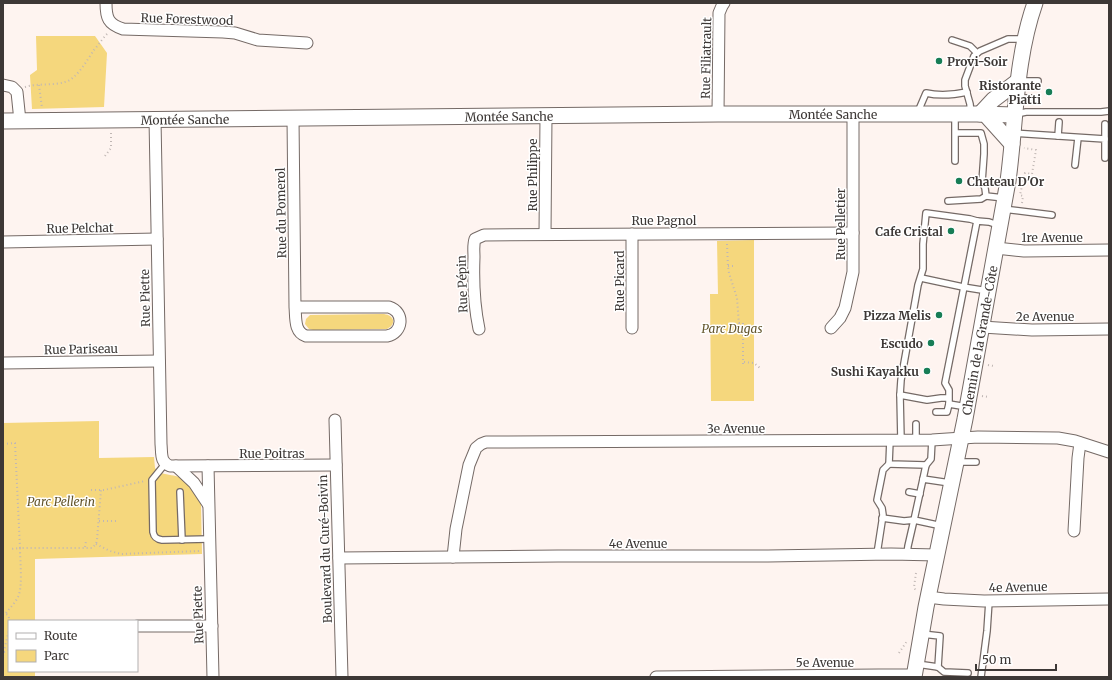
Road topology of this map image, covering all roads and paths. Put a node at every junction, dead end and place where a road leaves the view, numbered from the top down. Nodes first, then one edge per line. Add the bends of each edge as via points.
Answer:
1 (106, 3) edge
2 (724, 3) edge
3 (1035, 3) edge
4 (104, 38) dead end
5 (1025, 39) junction
6 (952, 40) dead end
7 (307, 43) dead end
8 (977, 53) junction
9 (1018, 82) junction
10 (1038, 82) dead end
11 (3, 85) edge
12 (39, 85) junction
13 (25, 87) dead end
14 (967, 92) junction
15 (1016, 98) junction
16 (1031, 98) dead end
17 (1109, 111) edge
18 (42, 113) dead end
19 (718, 114) junction
20 (853, 114) junction
21 (919, 114) junction
22 (956, 114) junction
23 (978, 114) junction
24 (1014, 115) junction
25 (546, 116) junction
26 (293, 118) junction
27 (155, 120) junction
28 (3, 121) edge
29 (20, 121) junction
30 (1060, 122) dead end
31 (1105, 124) dead end
32 (110, 128) dead end
33 (956, 133) junction
34 (1058, 136) junction
35 (1078, 138) junction
36 (1105, 139) junction
37 (1015, 142) junction
38 (105, 156) dead end
39 (1105, 158) dead end
40 (956, 161) dead end
41 (1075, 165) dead end
42 (986, 196) junction
43 (948, 201) dead end
44 (1004, 203) junction
45 (1022, 206) dead end
46 (1052, 215) dead end
47 (977, 221) junction
48 (1000, 226) junction
49 (853, 233) junction
50 (545, 234) junction
51 (632, 234) junction
52 (157, 239) junction
53 (475, 239) joint
54 (728, 241) dead end
55 (3, 242) edge
56 (996, 248) junction
57 (1109, 250) edge
58 (728, 266) junction
59 (735, 266) dead end
60 (921, 278) junction
61 (963, 287) junction
62 (736, 291) junction
63 (988, 291) junction
64 (739, 292) dead end
65 (295, 307) junction
66 (982, 327) junction
67 (632, 328) dead end
68 (831, 328) dead end
69 (478, 329) dead end
70 (1109, 329) edge
71 (159, 361) junction
72 (3, 363) edge
73 (984, 365) dead end
74 (994, 366) dead end
75 (760, 368) dead end
76 (900, 395) junction
77 (979, 395) dead end
78 (989, 397) dead end
79 (949, 401) junction
80 (968, 408) junction
81 (936, 412) dead end
82 (335, 420) dead end
83 (916, 424) dead end
84 (962, 438) junction
85 (896, 440) junction
86 (916, 440) junction
87 (932, 440) junction
88 (1080, 443) junction
89 (3, 444) edge
90 (1109, 452) edge
91 (957, 462) junction
92 (976, 462) dead end
93 (889, 464) junction
94 (171, 465) junction
95 (336, 465) junction
96 (926, 465) junction
97 (208, 466) junction
98 (923, 479) junction
99 (147, 481) dead end
100 (952, 484) junction
101 (91, 490) dead end
102 (101, 490) junction
103 (180, 492) dead end
104 (909, 492) dead end
105 (920, 494) junction
106 (208, 504) junction
107 (882, 518) junction
108 (914, 520) junction
109 (117, 521) dead end
110 (98, 522) junction
111 (944, 526) junction
112 (1074, 531) dead end
113 (209, 539) junction
114 (182, 540) junction
115 (86, 541) dead end
116 (96, 544) junction
117 (85, 547) junction
118 (20, 548) junction
119 (10, 549) dead end
120 (202, 551) dead end
121 (878, 554) junction
122 (907, 554) junction
123 (937, 555) junction
124 (453, 557) junction
125 (338, 558) junction
126 (916, 573) dead end
127 (914, 587) dead end
128 (928, 597) junction
129 (1109, 599) edge
130 (989, 601) junction
131 (4, 612) edge
132 (10, 620) edge
133 (138, 626) edge
134 (212, 626) junction
135 (921, 634) junction
136 (8, 638) edge
137 (905, 642) dead end
138 (4, 652) edge
139 (899, 653) dead end
140 (4, 658) edge
141 (938, 667) junction
142 (915, 672) edge
143 (968, 674) dead end
144 (736, 676) edge
145 (851, 676) edge
146 (879, 676) edge
147 (213, 677) edge
148 (342, 677) edge
149 (656, 677) edge
150 (981, 677) edge

1 - 7 street, Rue Forestwood via 108,19 114,26 123,29 235,33 268,41
2 - 19 street, Rue Filiatrault via 719,13
3 - 5 street, Chemin de la Grande-Côte
4 - 12 path via 73,78 66,82
5 - 8 lane via 1008,39
5 - 9 street, Chemin de la Grande-Côte
6 - 8 lane via 970,46
8 - 14 lane via 965,80
9 - 10 lane
9 - 15 street, Chemin de la Grande-Côte
9 - 23 street
11 - 29 street via 12,87 17,92
12 - 13 path
12 - 18 path
14 - 21 lane via 942,95 926,93
14 - 23 lane via 970,104
15 - 16 lane
15 - 24 street, Chemin de la Grande-Côte
17 - 24 lane via 1026,112
19 - 20 street, Montée Sanche
19 - 25 street, Montée Sanche
20 - 21 street, Montée Sanche
20 - 49 street, Rue Pelletier
21 - 22 street, Montée Sanche
22 - 23 street, Montée Sanche
22 - 33 lane
23 - 24 street, Montée Sanche
23 - 37 street
24 - 37 street, Chemin de la Grande-Côte
25 - 26 street, Montée Sanche
25 - 50 street, Rue Philippe
26 - 27 street, Montée Sanche
26 - 65 street, Rue du Pomerol
27 - 29 street, Montée Sanche
27 - 52 street, Rue Piette
28 - 29 street, Montée Sanche
30 - 34 lane
31 - 36 lane
32 - 38 path via 112,145
33 - 40 lane
33 - 42 lane via 980,133 984,144 982,182
34 - 35 lane
34 - 37 lane
35 - 36 lane
35 - 41 lane
36 - 39 lane
37 - 44 street, Chemin de la Grande-Côte
37 - 45 path via 1036,150 1032,174 1024,173 1020,195 1023,196
42 - 43 lane via 981,199
42 - 44 lane
44 - 46 lane
44 - 48 street, Chemin de la Grande-Côte
47 - 48 lane
47 - 60 lane via 926,213
47 - 61 lane
48 - 56 street, Chemin de la Grande-Côte
49 - 51 street, Rue Pagnol
49 - 68 street, Rue Pelletier via 853,272 848,299 843,313
50 - 51 street, Rue Pagnol
50 - 53 street, Rue Pagnol via 484,235
51 - 67 street, Rue Picard
52 - 55 street, Rue Pelchat
52 - 71 street, Rue Piette
53 - 69 street, Rue Pépin via 473,275
54 - 58 path
56 - 57 street, 1re Avenue via 1024,251
56 - 63 street, Chemin de la Grande-Côte
58 - 59 path
58 - 62 path
60 - 61 lane
60 - 76 lane
61 - 63 lane
61 - 79 lane via 945,383
62 - 64 path
62 - 75 path via 739,324 743,323 744,364 754,363
63 - 66 street, Chemin de la Grande-Côte
65 - 65 street, Rue du Pomerol via 297,329 306,336 387,336 397,332 400,324 398,313 389,307
66 - 70 street, 2e Avenue via 1032,330
66 - 80 street, Chemin de la Grande-Côte
71 - 72 street, Rue Pariseau
71 - 94 street, Rue Piette via 162,457
73 - 74 path
76 - 79 lane via 927,400 941,398
76 - 85 lane
77 - 78 path
79 - 80 lane
79 - 81 lane via 947,412
80 - 84 street, Chemin de la Grande-Côte
82 - 95 street, Boulevard du Curé-Boivin
83 - 86 lane
84 - 87 street, 3e Avenue
84 - 88 street, 3e Avenue via 1049,438
84 - 91 street, Chemin de la Grande-Côte
85 - 86 street, 3e Avenue
85 - 93 lane
85 - 124 street, 3e Avenue via 484,443 476,448 468,465
86 - 87 street, 3e Avenue
87 - 96 lane via 931,459
88 - 90 street, 3e Avenue
88 - 112 street
89 - 118 path via 15,443
91 - 92 lane
91 - 100 street, Chemin de la Grande-Côte
93 - 96 lane
93 - 107 lane via 883,470 877,500 882,508
94 - 97 street
94 - 106 street via 194,483
94 - 114 lane via 152,480 154,535 159,540
95 - 97 street, Rue Poitras
95 - 125 street, Boulevard du Curé-Boivin
96 - 98 lane
97 - 106 street, Rue Piette
98 - 100 lane
98 - 105 lane
99 - 102 path
100 - 111 street, Chemin de la Grande-Côte
101 - 102 path
102 - 110 path
103 - 114 lane
104 - 105 lane
105 - 108 lane
106 - 113 street, Rue Piette
107 - 108 lane
107 - 121 lane
108 - 111 lane
108 - 122 lane
109 - 110 path
110 - 116 path
111 - 123 street, Chemin de la Grande-Côte
113 - 114 lane
113 - 134 street, Rue Piette
115 - 117 path
116 - 117 path via 92,548
116 - 120 path via 121,554
117 - 118 path
118 - 119 path
118 - 131 path via 18,596
121 - 122 street, 4e Avenue
121 - 124 street, 4e Avenue
122 - 123 street, 4e Avenue
123 - 128 street, Chemin de la Grande-Côte
124 - 125 street, 4e Avenue
125 - 148 street, Boulevard du Curé-Boivin
126 - 127 path
128 - 130 street, 4e Avenue
128 - 135 street, Chemin de la Grande-Côte
129 - 130 street, 4e Avenue
130 - 150 lane
131 - 132 path
133 - 134 street
134 - 147 street, Rue Piette
135 - 141 lane via 940,636
135 - 142 street, Chemin de la Grande-Côte
136 - 138 path
137 - 139 path
138 - 140 path
141 - 142 lane
141 - 143 lane via 944,672
142 - 146 street, 5e Avenue
144 - 145 street, 5e Avenue
144 - 149 street, 5e Avenue
145 - 146 street, 5e Avenue

